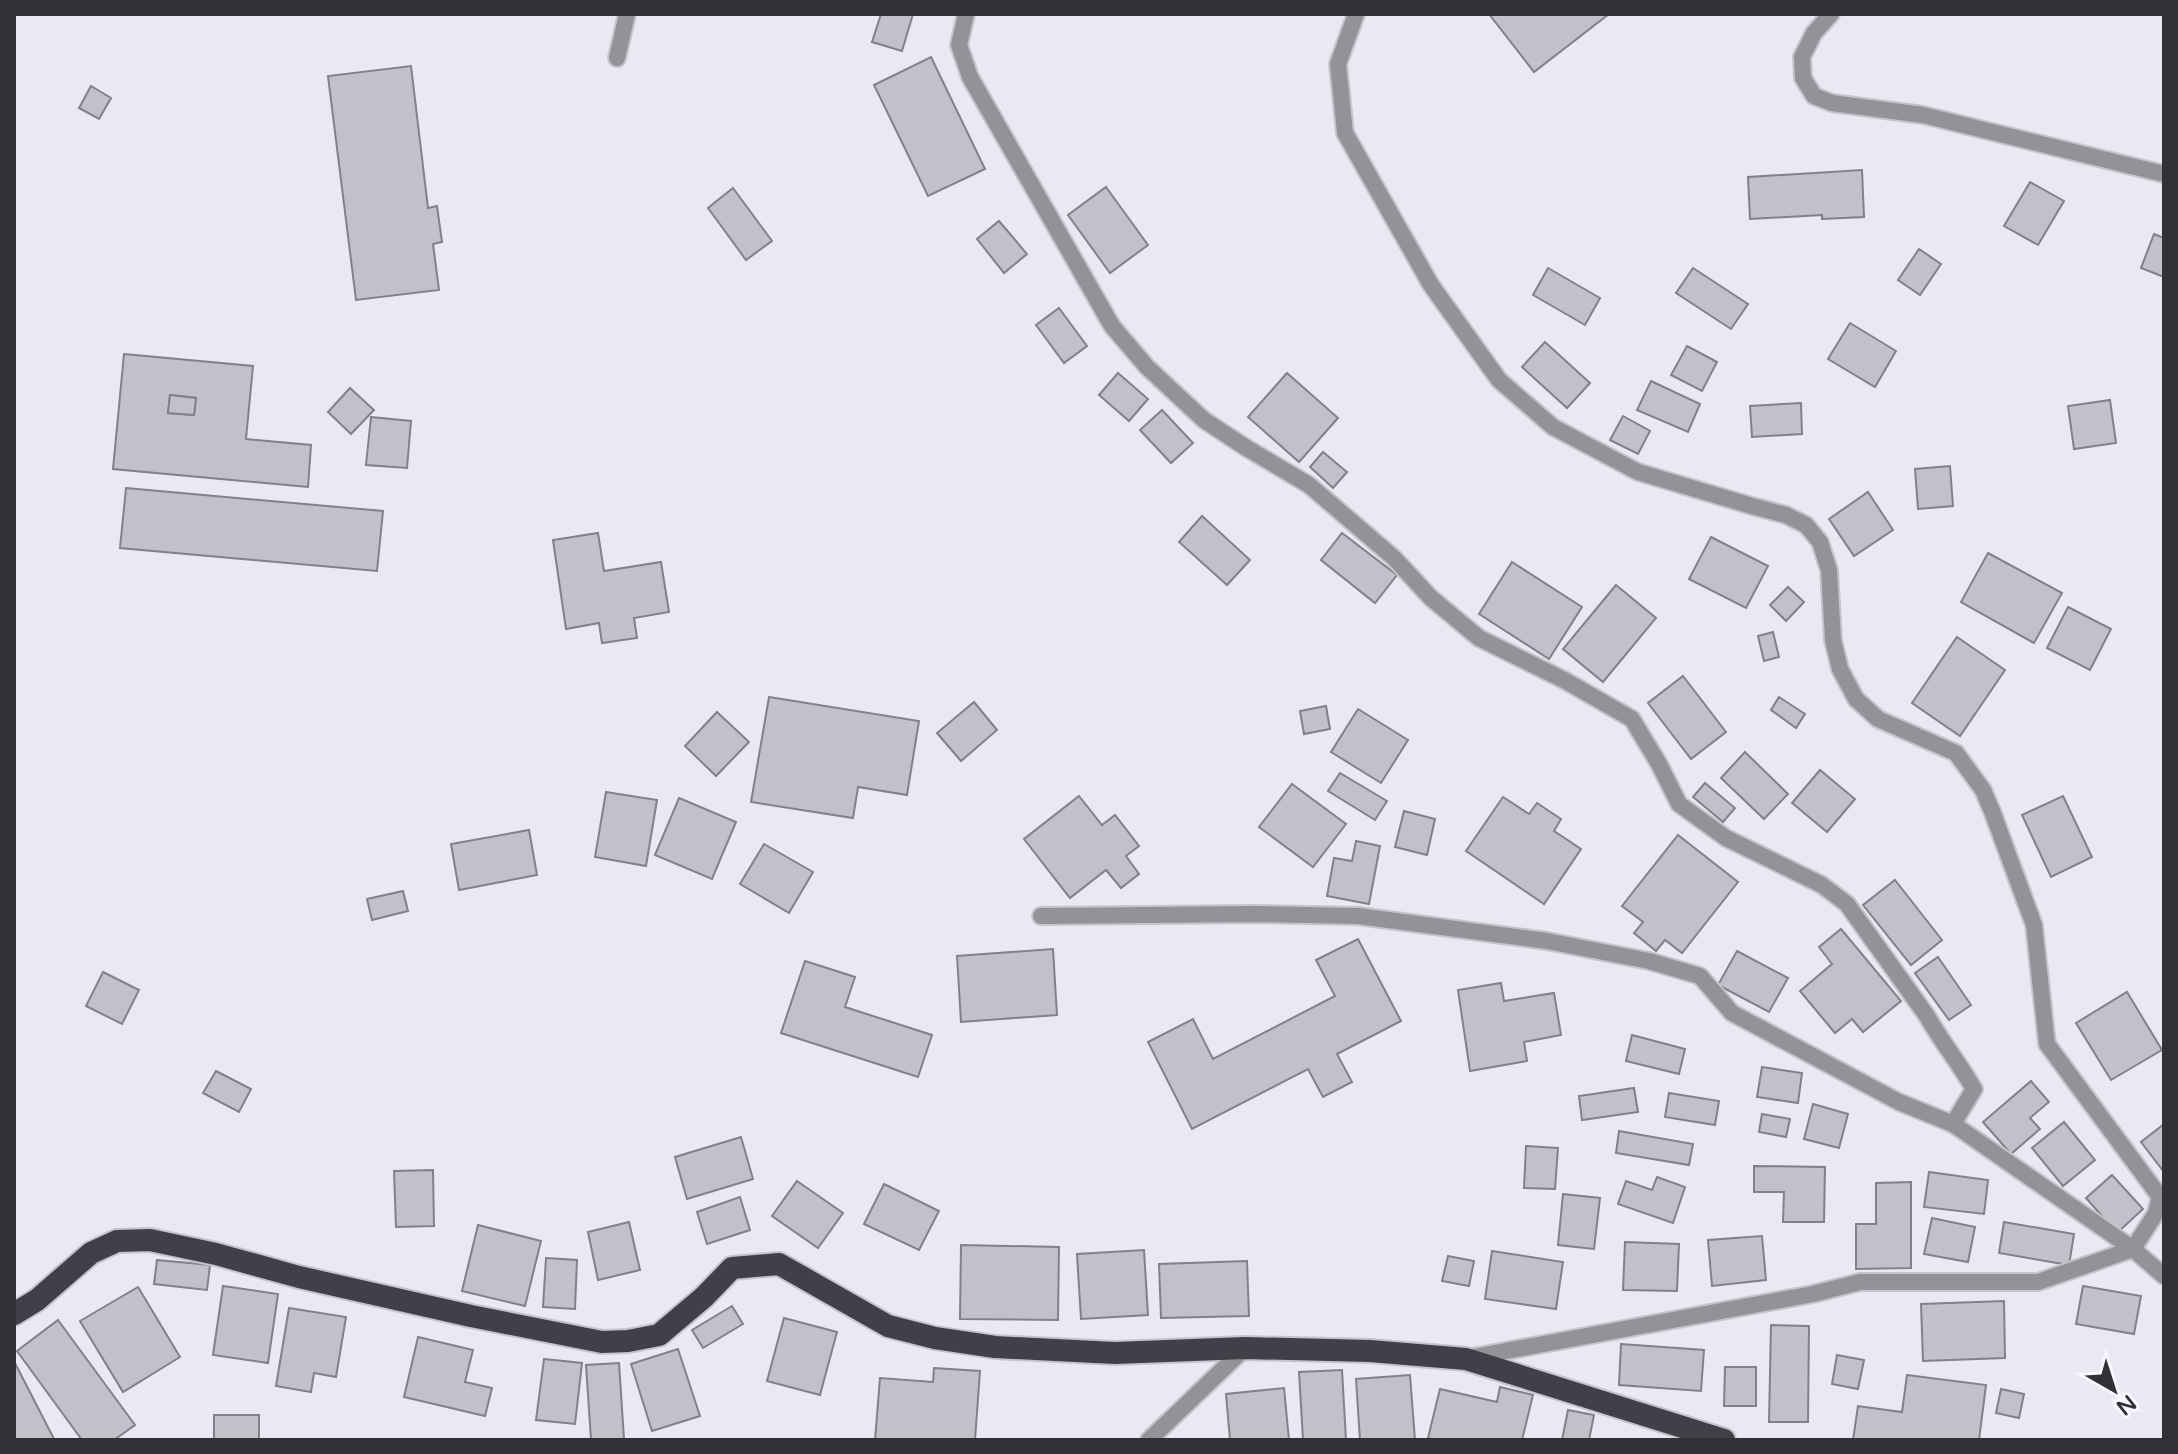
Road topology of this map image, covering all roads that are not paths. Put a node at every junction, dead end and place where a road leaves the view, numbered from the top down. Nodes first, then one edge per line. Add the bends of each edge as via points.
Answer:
1 (627, 14) edge
2 (966, 14) edge
3 (1356, 14) edge
4 (1831, 14) edge
5 (617, 58) dead end
6 (2164, 174) edge
7 (1041, 916) dead end
8 (1953, 1124) junction
9 (2133, 1249) junction
10 (2164, 1276) edge
11 (14, 1314) edge
12 (1245, 1348) junction
13 (1466, 1359) junction
14 (1149, 1440) edge
15 (1724, 1440) edge

1 - 5 street
2 - 8 street via 959,45 970,77 1112,326 1147,367 1204,420 1309,485 1479,638 1632,719 1679,804 1726,838 1822,885 1847,904 1974,1089
3 - 9 street via 1338,64 1345,133 1431,285 1499,380 1553,427 1638,472 1806,525 1820,542 1829,570 1833,640 1840,669 1856,699 1878,719 1956,753 1983,790 2034,925 2047,1044 2160,1197
4 - 6 street via 1802,57 1803,78 1814,96 1923,115
7 - 8 street via 1358,916 1547,941 1649,961 1700,976 1732,1013 1899,1102
8 - 9 street
9 - 10 street
9 - 13 street via 2038,1282 1860,1282
11 - 12 highway via 91,1253 117,1241 150,1240 602,1342 659,1335 732,1268 779,1264 888,1326 935,1338 1115,1353
12 - 13 highway
12 - 14 street
13 - 15 highway

